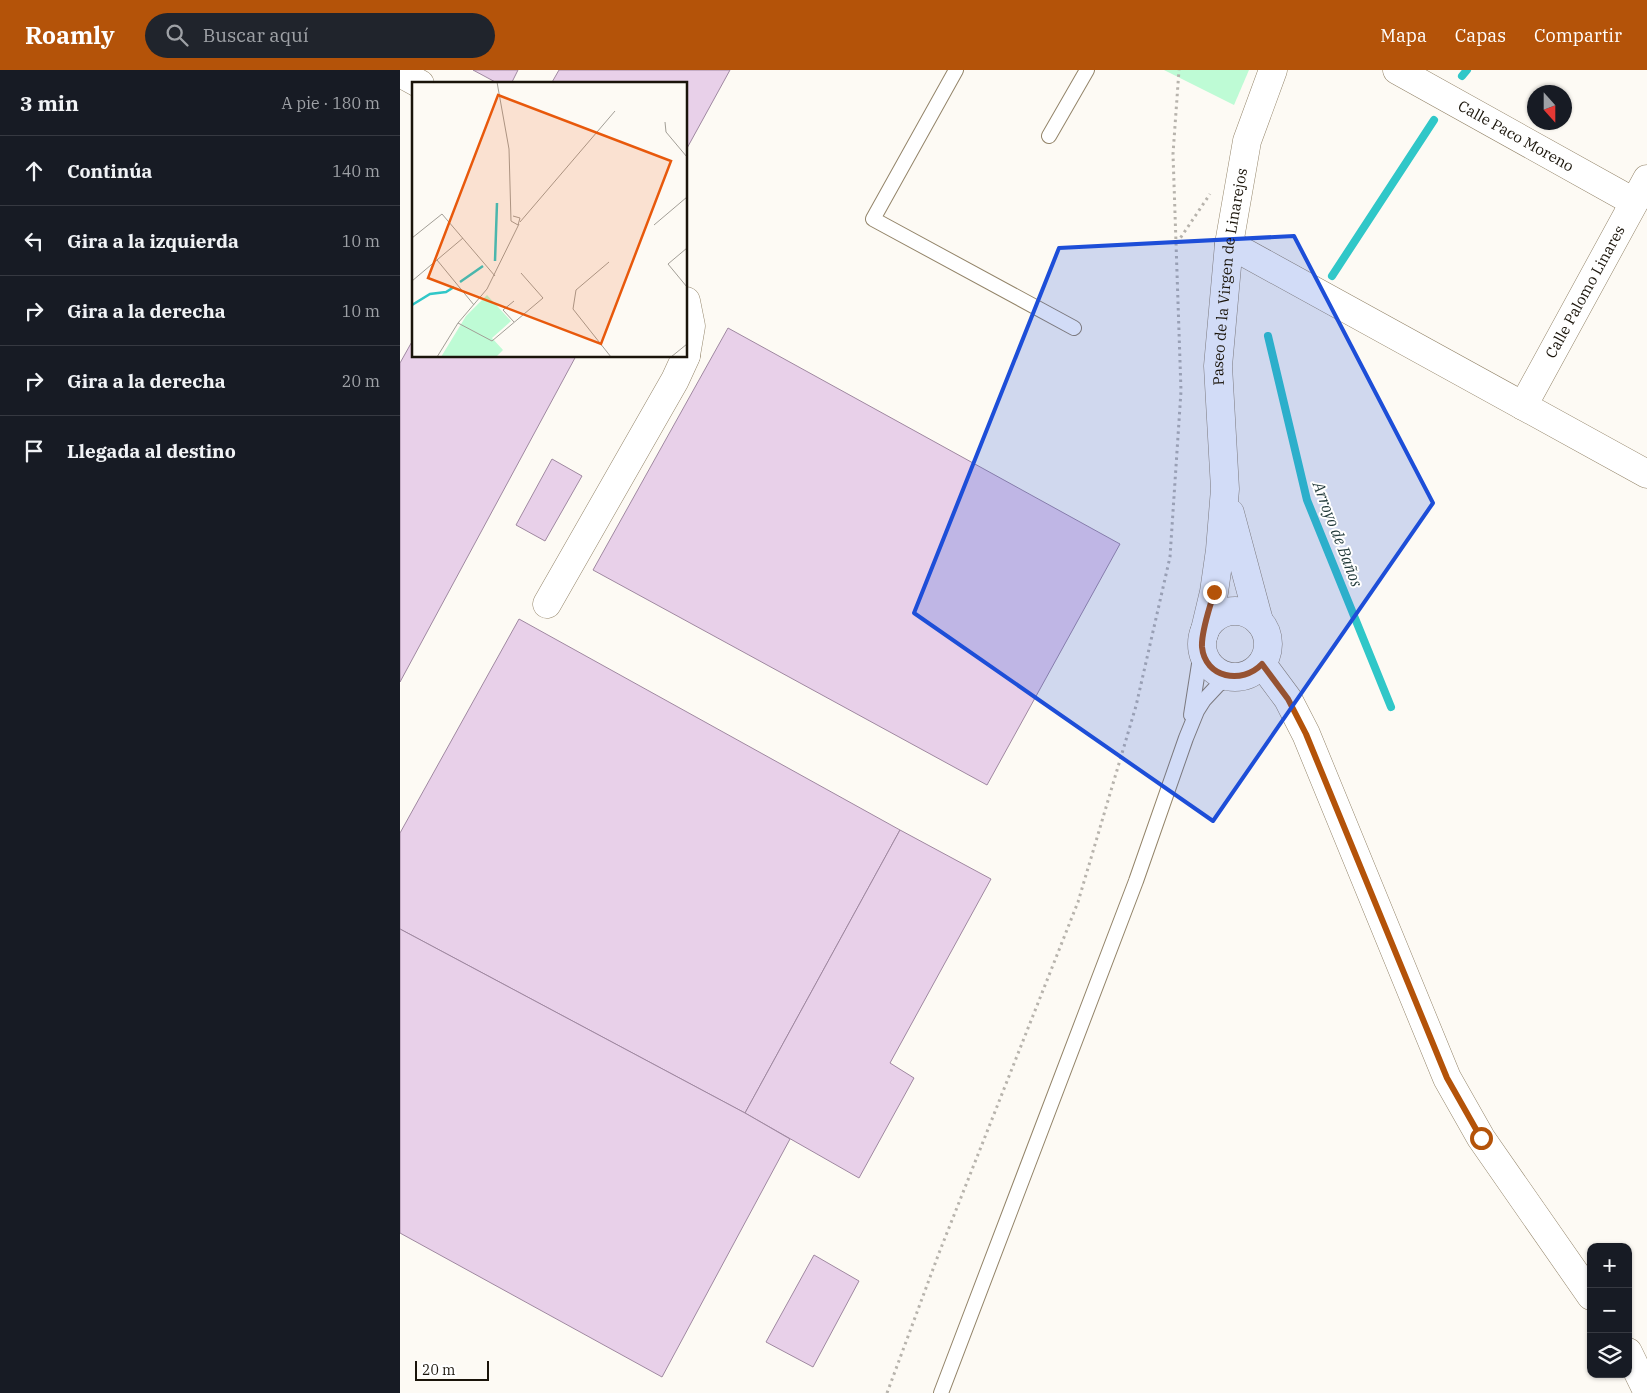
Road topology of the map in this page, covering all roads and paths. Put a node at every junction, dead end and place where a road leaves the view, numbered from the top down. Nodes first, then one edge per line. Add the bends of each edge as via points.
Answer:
1 (956, 70) edge
2 (1087, 70) edge
3 (1179, 70) edge
4 (1273, 70) edge
5 (1397, 70) edge
6 (400, 73) edge
7 (416, 82) edge
8 (1049, 136) dead end
9 (1641, 190) edge
10 (1229, 244) junction
11 (688, 311) edge
12 (1074, 328) dead end
13 (688, 344) edge
14 (685, 358) edge
15 (1523, 406) junction
16 (1647, 474) edge
17 (1225, 489) junction
18 (547, 604) dead end
19 (1259, 621) junction
20 (1203, 639) junction
21 (1262, 664) junction
22 (1232, 677) junction
23 (1186, 738) junction
24 (1587, 1290) edge
25 (1632, 1360) edge
26 (1647, 1392) edge
27 (887, 1393) edge
28 (941, 1393) edge

1 - 12 lane via 873,219
2 - 8 lane
3 - 27 path via 1173,154 1181,391 1170,557 1136,706 1078,902
4 - 10 street, Paseo de la Virgen de Linarejos via 1247,141
5 - 9 street, Calle Paco Moreno
6 - 7 street
9 - 15 street, Calle Palomo Linares
10 - 15 street
10 - 17 street, Paseo de la Virgen de Linarejos via 1218,366
11 - 13 street via 691,326
14 - 18 street
15 - 16 street
17 - 19 street
17 - 20 street via 1214,592
19 - 20 street via 1246,612 1234,610 1213,619
19 - 21 street via 1269,640
20 - 22 street via 1203,653 1212,667 1222,675
20 - 23 lane
21 - 22 street via 1247,675
21 - 24 street via 1288,699 1306,734 1447,1078 1481,1138
22 - 23 lane via 1218,685 1204,700
23 - 28 lane via 1132,890
25 - 26 street

